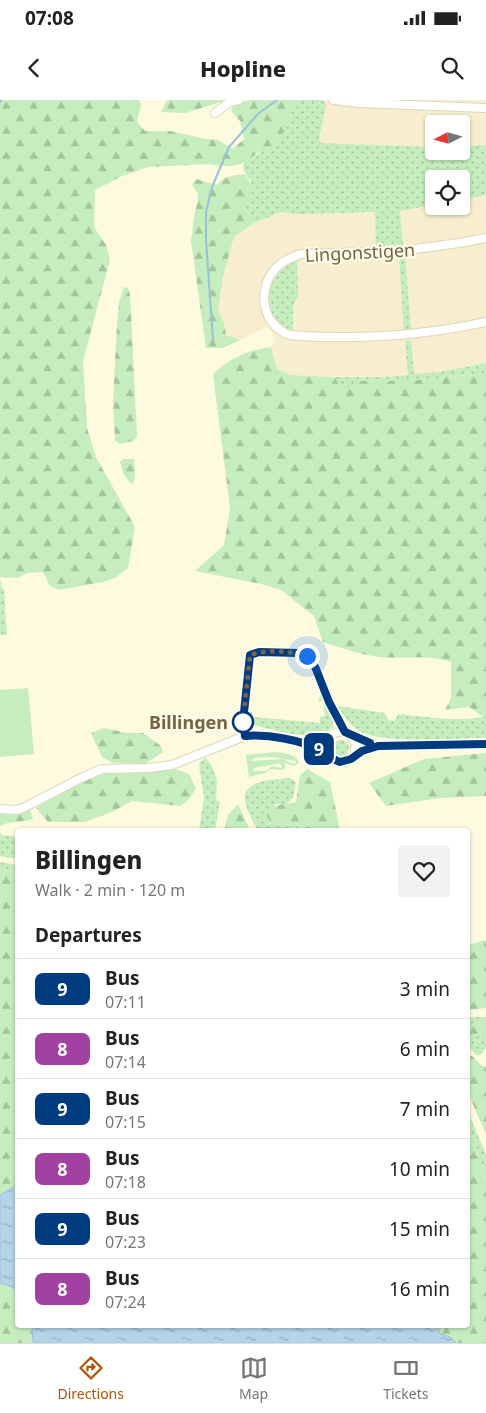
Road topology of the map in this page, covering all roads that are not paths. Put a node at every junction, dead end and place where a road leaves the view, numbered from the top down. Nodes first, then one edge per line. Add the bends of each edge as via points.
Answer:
1 (239, 100) edge
2 (334, 100) edge
3 (486, 108) edge
4 (215, 113) dead end
5 (486, 238) edge
6 (486, 322) edge
7 (348, 734) junction
8 (245, 736) junction
9 (330, 737) junction
10 (307, 744) junction
11 (486, 744) edge
12 (378, 746) junction
13 (327, 753) junction
14 (354, 755) junction
15 (0, 809) edge

1 - 4 street via 230,102
2 - 3 street
5 - 6 street, Lingonstigen via 401,251 301,254 276,268 268,279 264,294 272,323 285,333 297,336 408,336
7 - 8 street via 307,656 259,652 250,655 243,722
7 - 9 street
7 - 12 street
7 - 14 street via 356,744
8 - 10 street via 258,735
8 - 15 street via 172,765 102,770 25,807
9 - 10 street
9 - 13 street
10 - 13 street
11 - 12 street
12 - 14 street
13 - 14 street via 340,762

